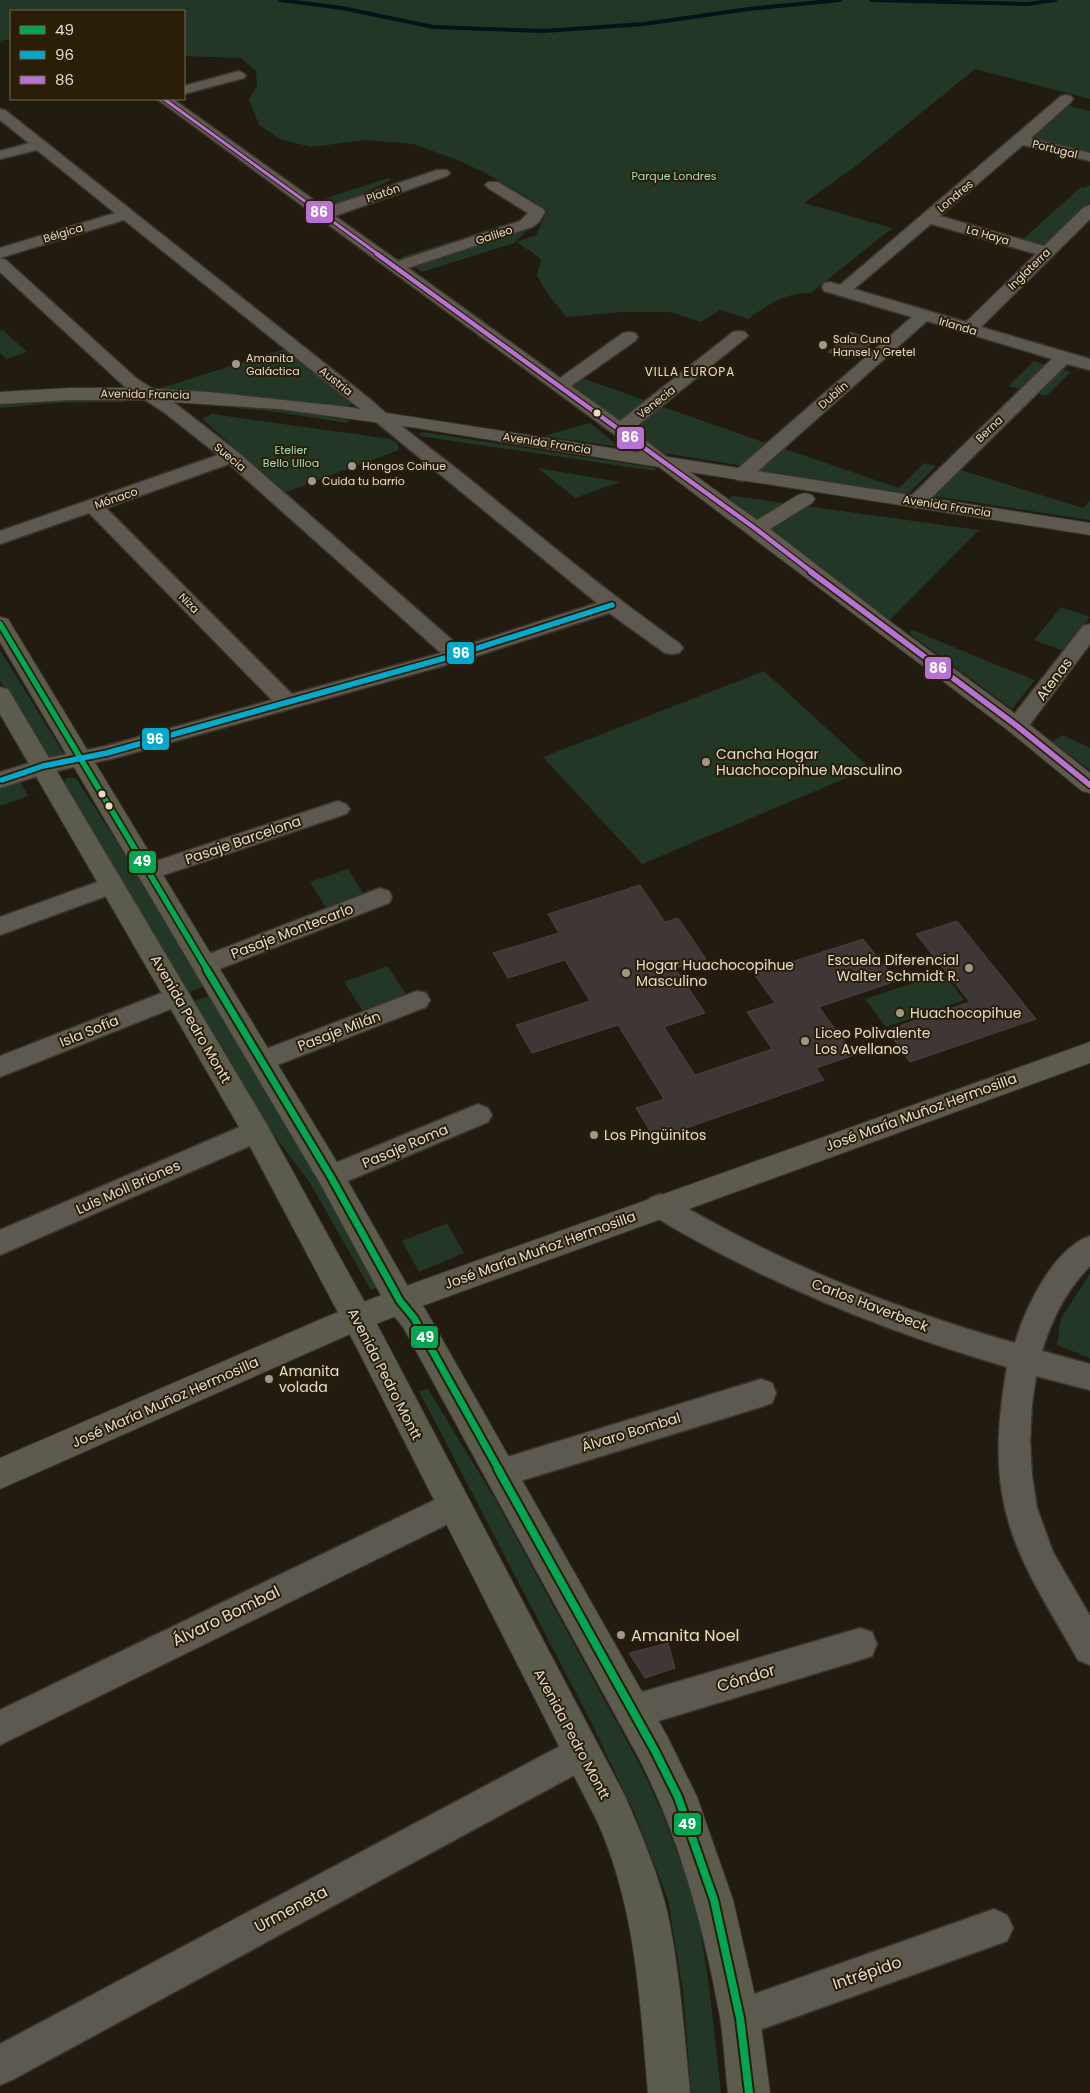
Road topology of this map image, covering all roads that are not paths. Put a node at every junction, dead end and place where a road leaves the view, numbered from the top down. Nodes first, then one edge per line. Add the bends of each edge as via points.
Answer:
1 (240, 75) dead end
2 (185, 90) edge
3 (1066, 99) dead end
4 (165, 100) edge
5 (0, 113) edge
6 (1021, 140) junction
7 (40, 145) junction
8 (0, 155) edge
9 (1090, 158) edge
10 (442, 173) dead end
11 (493, 185) dead end
12 (1090, 210) edge
13 (127, 214) junction
14 (324, 214) junction
15 (929, 218) junction
16 (1047, 252) junction
17 (0, 253) edge
18 (0, 263) edge
19 (396, 266) junction
20 (834, 289) joint
21 (923, 316) junction
22 (968, 329) junction
23 (739, 336) dead end
24 (629, 337) dead end
25 (1064, 357) junction
26 (1090, 365) edge
27 (560, 386) junction
28 (149, 393) junction
29 (0, 398) edge
30 (171, 409) junction
31 (0, 412) edge
32 (380, 418) junction
33 (620, 430) junction
34 (405, 437) junction
35 (232, 457) junction
36 (663, 461) junction
37 (742, 475) junction
38 (689, 481) junction
39 (806, 499) junction
40 (916, 502) junction
41 (93, 506) junction
42 (756, 529) junction
43 (1090, 529) edge
44 (0, 538) edge
45 (1090, 544) edge
46 (612, 605) junction
47 (0, 624) edge
48 (1090, 630) edge
49 (672, 648) dead end
50 (456, 655) junction
51 (0, 694) edge
52 (286, 701) junction
53 (1017, 726) junction
54 (82, 759) junction
55 (43, 766) junction
56 (0, 780) edge
57 (1090, 785) edge
58 (338, 809) dead end
59 (149, 872) junction
60 (111, 885) junction
61 (380, 897) dead end
62 (0, 926) edge
63 (205, 965) junction
64 (177, 996) junction
65 (417, 1000) dead end
66 (1090, 1052) edge
67 (262, 1061) junction
68 (0, 1067) edge
69 (478, 1115) dead end
70 (256, 1131) junction
71 (331, 1177) junction
72 (660, 1206) junction
73 (0, 1243) edge
74 (1090, 1248) edge
75 (400, 1300) junction
76 (357, 1318) junction
77 (1025, 1360) junction
78 (1090, 1376) edge
79 (761, 1393) dead end
80 (502, 1473) junction
81 (0, 1474) edge
82 (453, 1506) junction
83 (860, 1644) dead end
84 (1090, 1648) edge
85 (632, 1712) junction
86 (0, 1728) edge
87 (581, 1753) junction
88 (994, 1928) dead end
89 (740, 2018) junction
90 (0, 2064) edge
91 (669, 2093) edge
92 (749, 2093) edge

1 - 2 street
3 - 6 street, Londres
4 - 14 street
5 - 7 street, Austria
6 - 9 street, Portugal
6 - 15 street, Londres
7 - 8 street
7 - 13 street, Austria
10 - 14 street, Platón
11 - 19 street, Galileo via 537,212 533,219
12 - 16 street, Inglaterra
13 - 17 street, Bélgica
13 - 32 street, Austria
14 - 19 street
15 - 16 street, La Haya
15 - 20 street, Londres
16 - 22 street, Inglaterra
18 - 28 street, Suecia via 130,382
19 - 27 street
20 - 21 street, Irlanda
21 - 22 street, Irlanda
21 - 37 street, Dublín
22 - 25 street, Irlanda
23 - 33 street, Venecia
24 - 27 street
25 - 26 street, Irlanda
25 - 40 street, Berna
27 - 33 street
28 - 29 main road, Avenida Francia
28 - 30 street, Suecia
28 - 32 main road, Avenida Francia via 275,402
30 - 31 main road, Avenida Francia via 81,407
30 - 34 main road, Avenida Francia via 267,417
30 - 35 street, Suecia
32 - 34 street, Austria
32 - 36 main road, Avenida Francia
33 - 36 street
34 - 38 main road, Avenida Francia
34 - 46 street, Austria
35 - 41 street, Mónaco
35 - 50 street, Suecia
36 - 37 main road, Avenida Francia
36 - 38 main road
37 - 40 main road, Avenida Francia
38 - 39 main road, Avenida Francia
38 - 42 main road
39 - 42 main road
39 - 45 main road, Avenida Francia
40 - 43 main road, Avenida Francia
41 - 44 street, Mónaco
41 - 52 street, Niza
42 - 53 main road
46 - 49 street, Austria
46 - 50 street
47 - 54 main road
48 - 53 street, Atenas
50 - 52 street
51 - 55 main road, Avenida Pedro Montt
52 - 54 street
53 - 57 main road
54 - 55 street
54 - 59 main road
55 - 56 street
55 - 60 main road, Avenida Pedro Montt
58 - 59 street, Pasaje Barcelona
59 - 63 main road
60 - 62 street
60 - 64 main road, Avenida Pedro Montt
61 - 63 street, Pasaje Montecarlo
63 - 67 main road
64 - 68 street, Isla Sofía
64 - 70 main road, Avenida Pedro Montt
65 - 67 street, Pasaje Milán
66 - 72 main road, José María Muñoz Hermosilla
67 - 71 main road
69 - 71 street, Pasaje Roma
70 - 73 street, Luis Moll Briones
70 - 76 main road, Avenida Pedro Montt
71 - 75 main road
72 - 75 main road, José María Muñoz Hermosilla
72 - 77 street, Carlos Haverbeck via 738,1249 851,1300
74 - 77 street via 1055,1284 1034,1324
75 - 76 main road, José María Muñoz Hermosilla
75 - 80 main road via 414,1318
76 - 81 main road, José María Muñoz Hermosilla
76 - 82 main road, Avenida Pedro Montt
77 - 78 street, Carlos Haverbeck
77 - 84 street via 1015,1432 1021,1508 1035,1548
79 - 80 street, Álvaro Bombal
80 - 85 main road
82 - 86 street, Álvaro Bombal
82 - 87 main road, Avenida Pedro Montt
83 - 85 street, Cóndor
85 - 89 main road via 678,1797 696,1845 714,1900
87 - 90 street, Urmeneta
87 - 91 main road, Avenida Pedro Montt via 618,1824 646,1909 655,1954
88 - 89 street, Intrépido
89 - 92 main road

